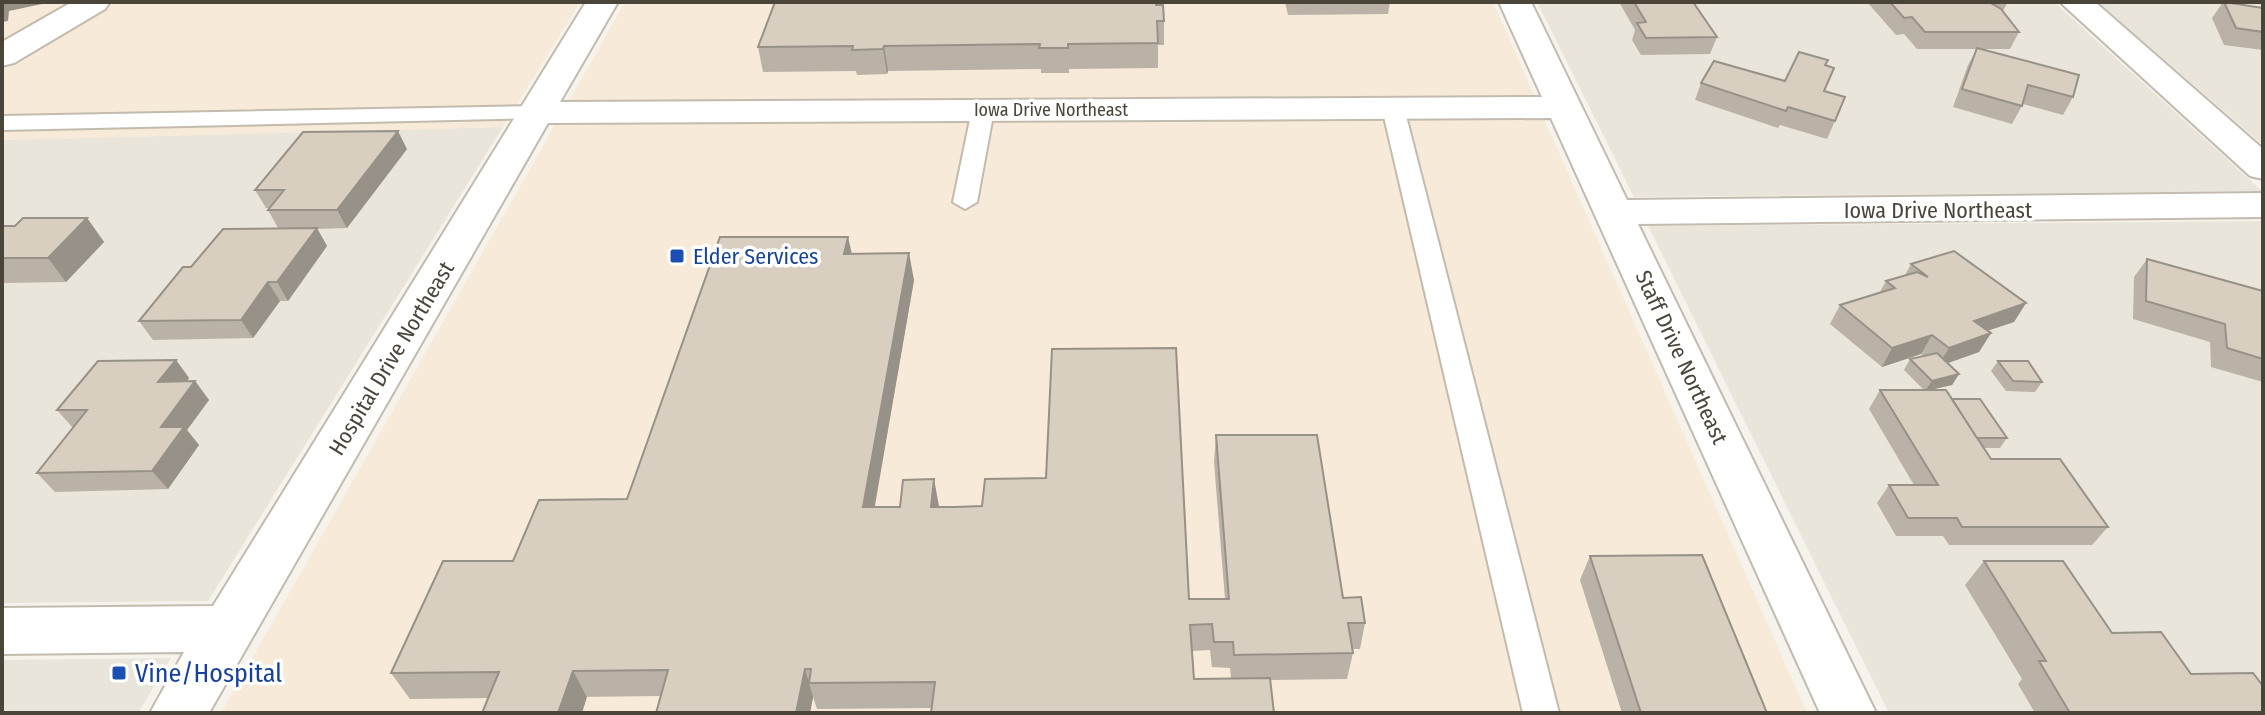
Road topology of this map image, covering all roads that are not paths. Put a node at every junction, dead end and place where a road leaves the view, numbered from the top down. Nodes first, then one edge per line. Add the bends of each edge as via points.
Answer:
1 (94, 2) edge
2 (602, 2) edge
3 (1515, 2) edge
4 (2076, 2) edge
5 (2, 56) edge
6 (1564, 107) junction
7 (1393, 108) junction
8 (983, 110) junction
9 (537, 113) junction
10 (2, 123) edge
11 (2263, 168) edge
12 (965, 202) dead end
13 (2263, 205) edge
14 (1613, 212) junction
15 (229, 629) junction
16 (2, 631) edge
17 (178, 713) edge
18 (1541, 713) edge
19 (1848, 713) edge

1 - 5 street
2 - 9 street, Hospital Drive Northeast
3 - 6 street, Staff Drive Northeast
4 - 11 street
6 - 7 street, Iowa Drive Northeast
6 - 14 street, Staff Drive Northeast
7 - 8 street, Iowa Drive Northeast
7 - 18 lane
8 - 9 street, Iowa Drive Northeast
8 - 12 lane
9 - 10 lane
9 - 15 street, Hospital Drive Northeast
13 - 14 street, Iowa Drive Northeast
14 - 19 street, Staff Drive Northeast
15 - 16 street
15 - 17 street, Hospital Drive Northeast

